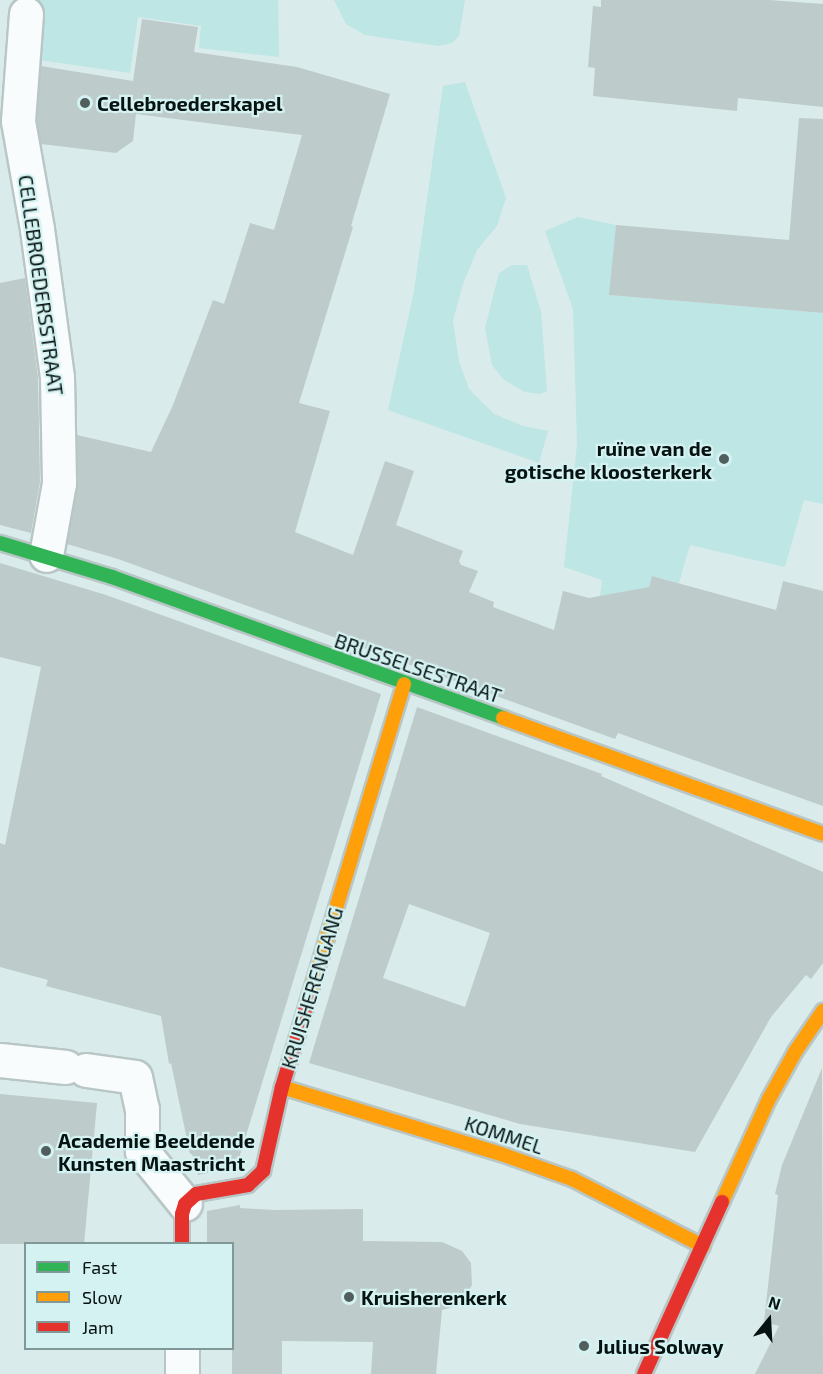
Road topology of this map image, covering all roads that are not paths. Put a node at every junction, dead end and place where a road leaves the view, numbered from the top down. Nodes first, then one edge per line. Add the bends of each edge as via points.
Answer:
1 (26, 14) dead end
2 (0, 543) edge
3 (46, 555) junction
4 (404, 684) junction
5 (823, 834) edge
6 (823, 1011) edge
7 (0, 1060) edge
8 (282, 1087) junction
9 (185, 1204) junction
10 (182, 1242) edge
11 (703, 1246) junction
12 (182, 1350) edge
13 (182, 1374) edge
14 (644, 1374) edge

1 - 3 street, CELLEBROEDERSSTRAAT via 18,121 57,377 58,483
2 - 3 street, BRUSSELSESTRAAT
3 - 4 street, BRUSSELSESTRAAT
4 - 5 street, BRUSSELSESTRAAT
4 - 8 street, KRUISHERENGANG
6 - 11 street via 781,1075
7 - 9 street via 135,1077 142,1109 141,1150
8 - 9 street, KRUISHERENGANG via 263,1171 248,1185 196,1194
8 - 11 street, KOMMEL via 572,1179
9 - 10 street
11 - 14 street
12 - 13 street

